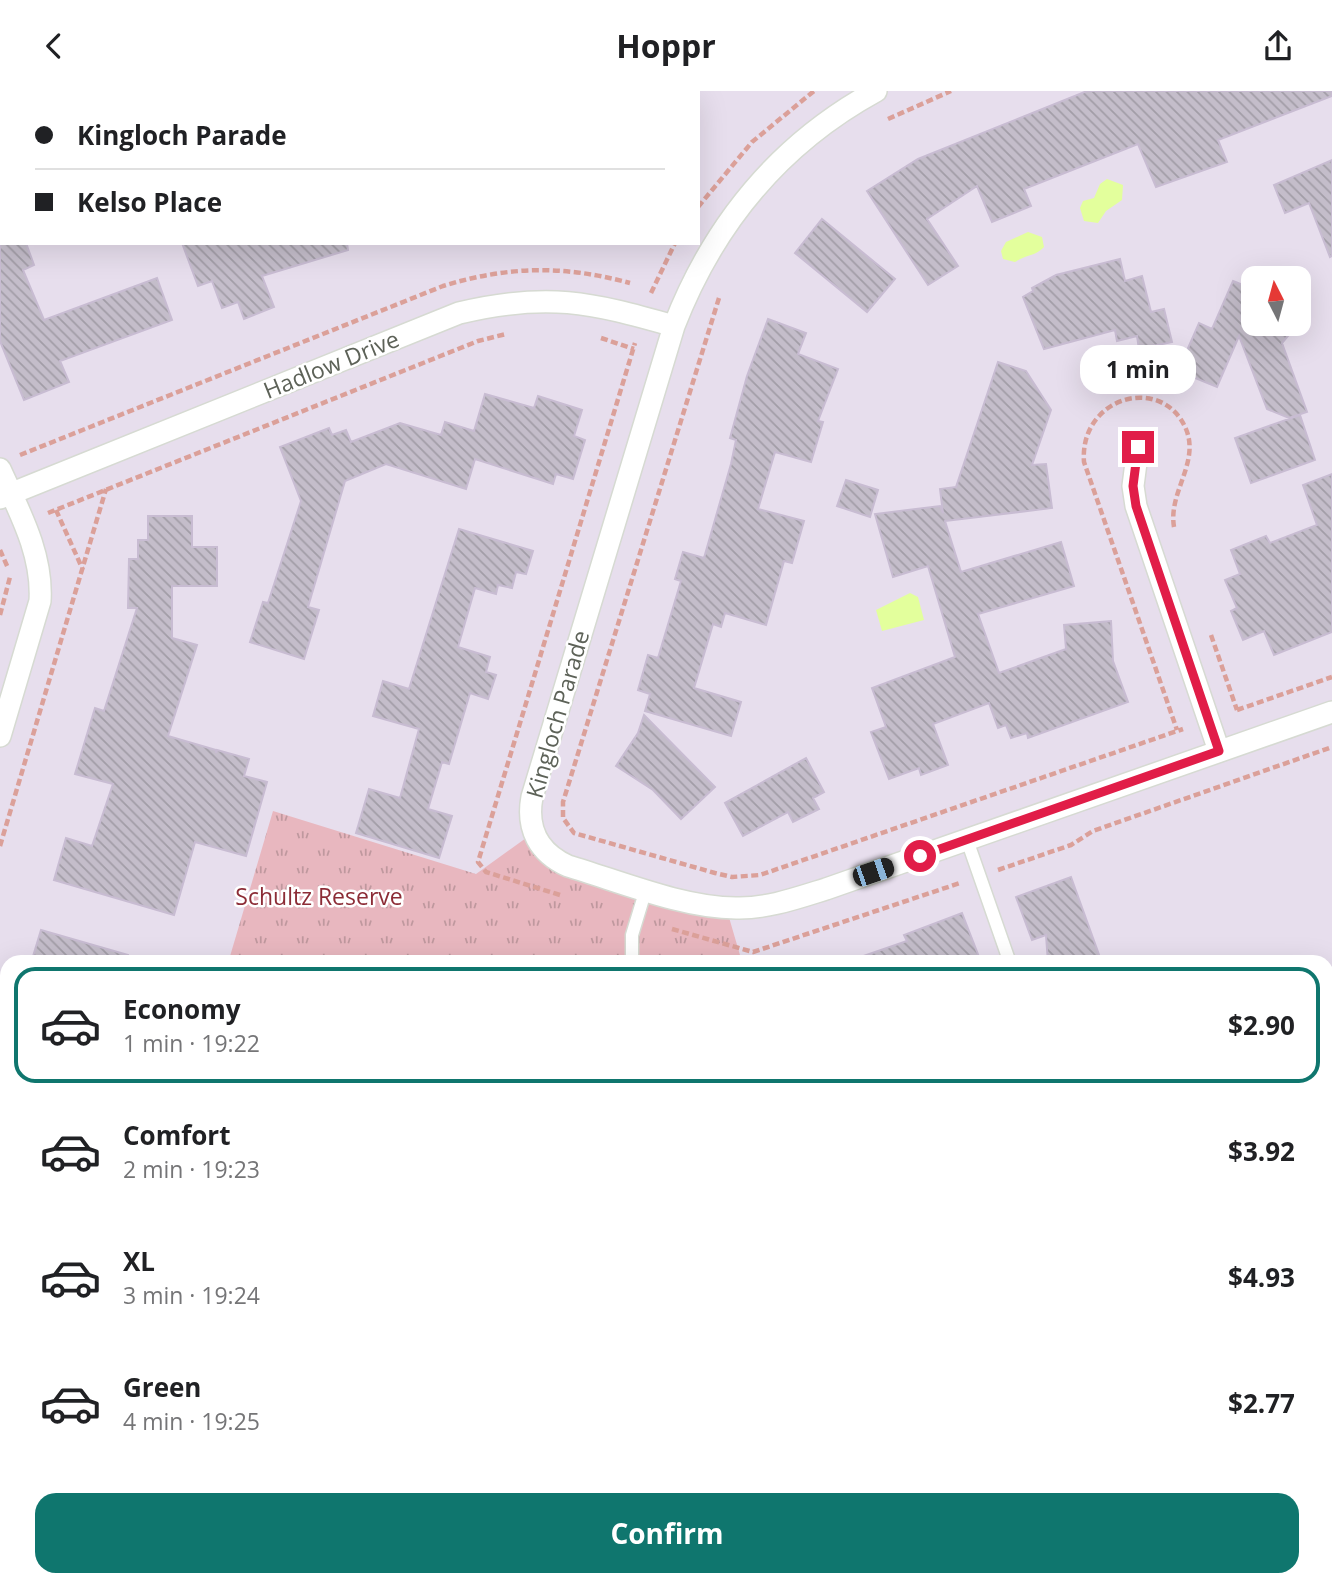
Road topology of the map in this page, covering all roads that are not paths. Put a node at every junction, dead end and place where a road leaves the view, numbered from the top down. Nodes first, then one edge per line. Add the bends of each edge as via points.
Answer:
1 (876, 91) edge
2 (674, 326) junction
3 (1138, 447) dead end
4 (0, 469) edge
5 (5, 496) edge
6 (1332, 712) edge
7 (0, 736) edge
8 (1219, 751) junction
9 (967, 840) junction
10 (646, 889) junction
11 (632, 955) edge
12 (1007, 955) edge

1 - 2 street, Kingloch Parade via 806,137 750,192 708,251
2 - 5 street, Hadlow Drive via 585,303 553,300 459,313
2 - 10 street, Kingloch Parade via 530,809 533,833 556,860
3 - 8 street via 1133,486 1136,506
4 - 5 street
5 - 7 street via 39,562 41,586
6 - 8 street, Kingloch Parade
8 - 9 street, Kingloch Parade
9 - 10 street, Kingloch Parade via 816,892 757,907 713,906
9 - 12 lane
10 - 11 lane via 635,918

